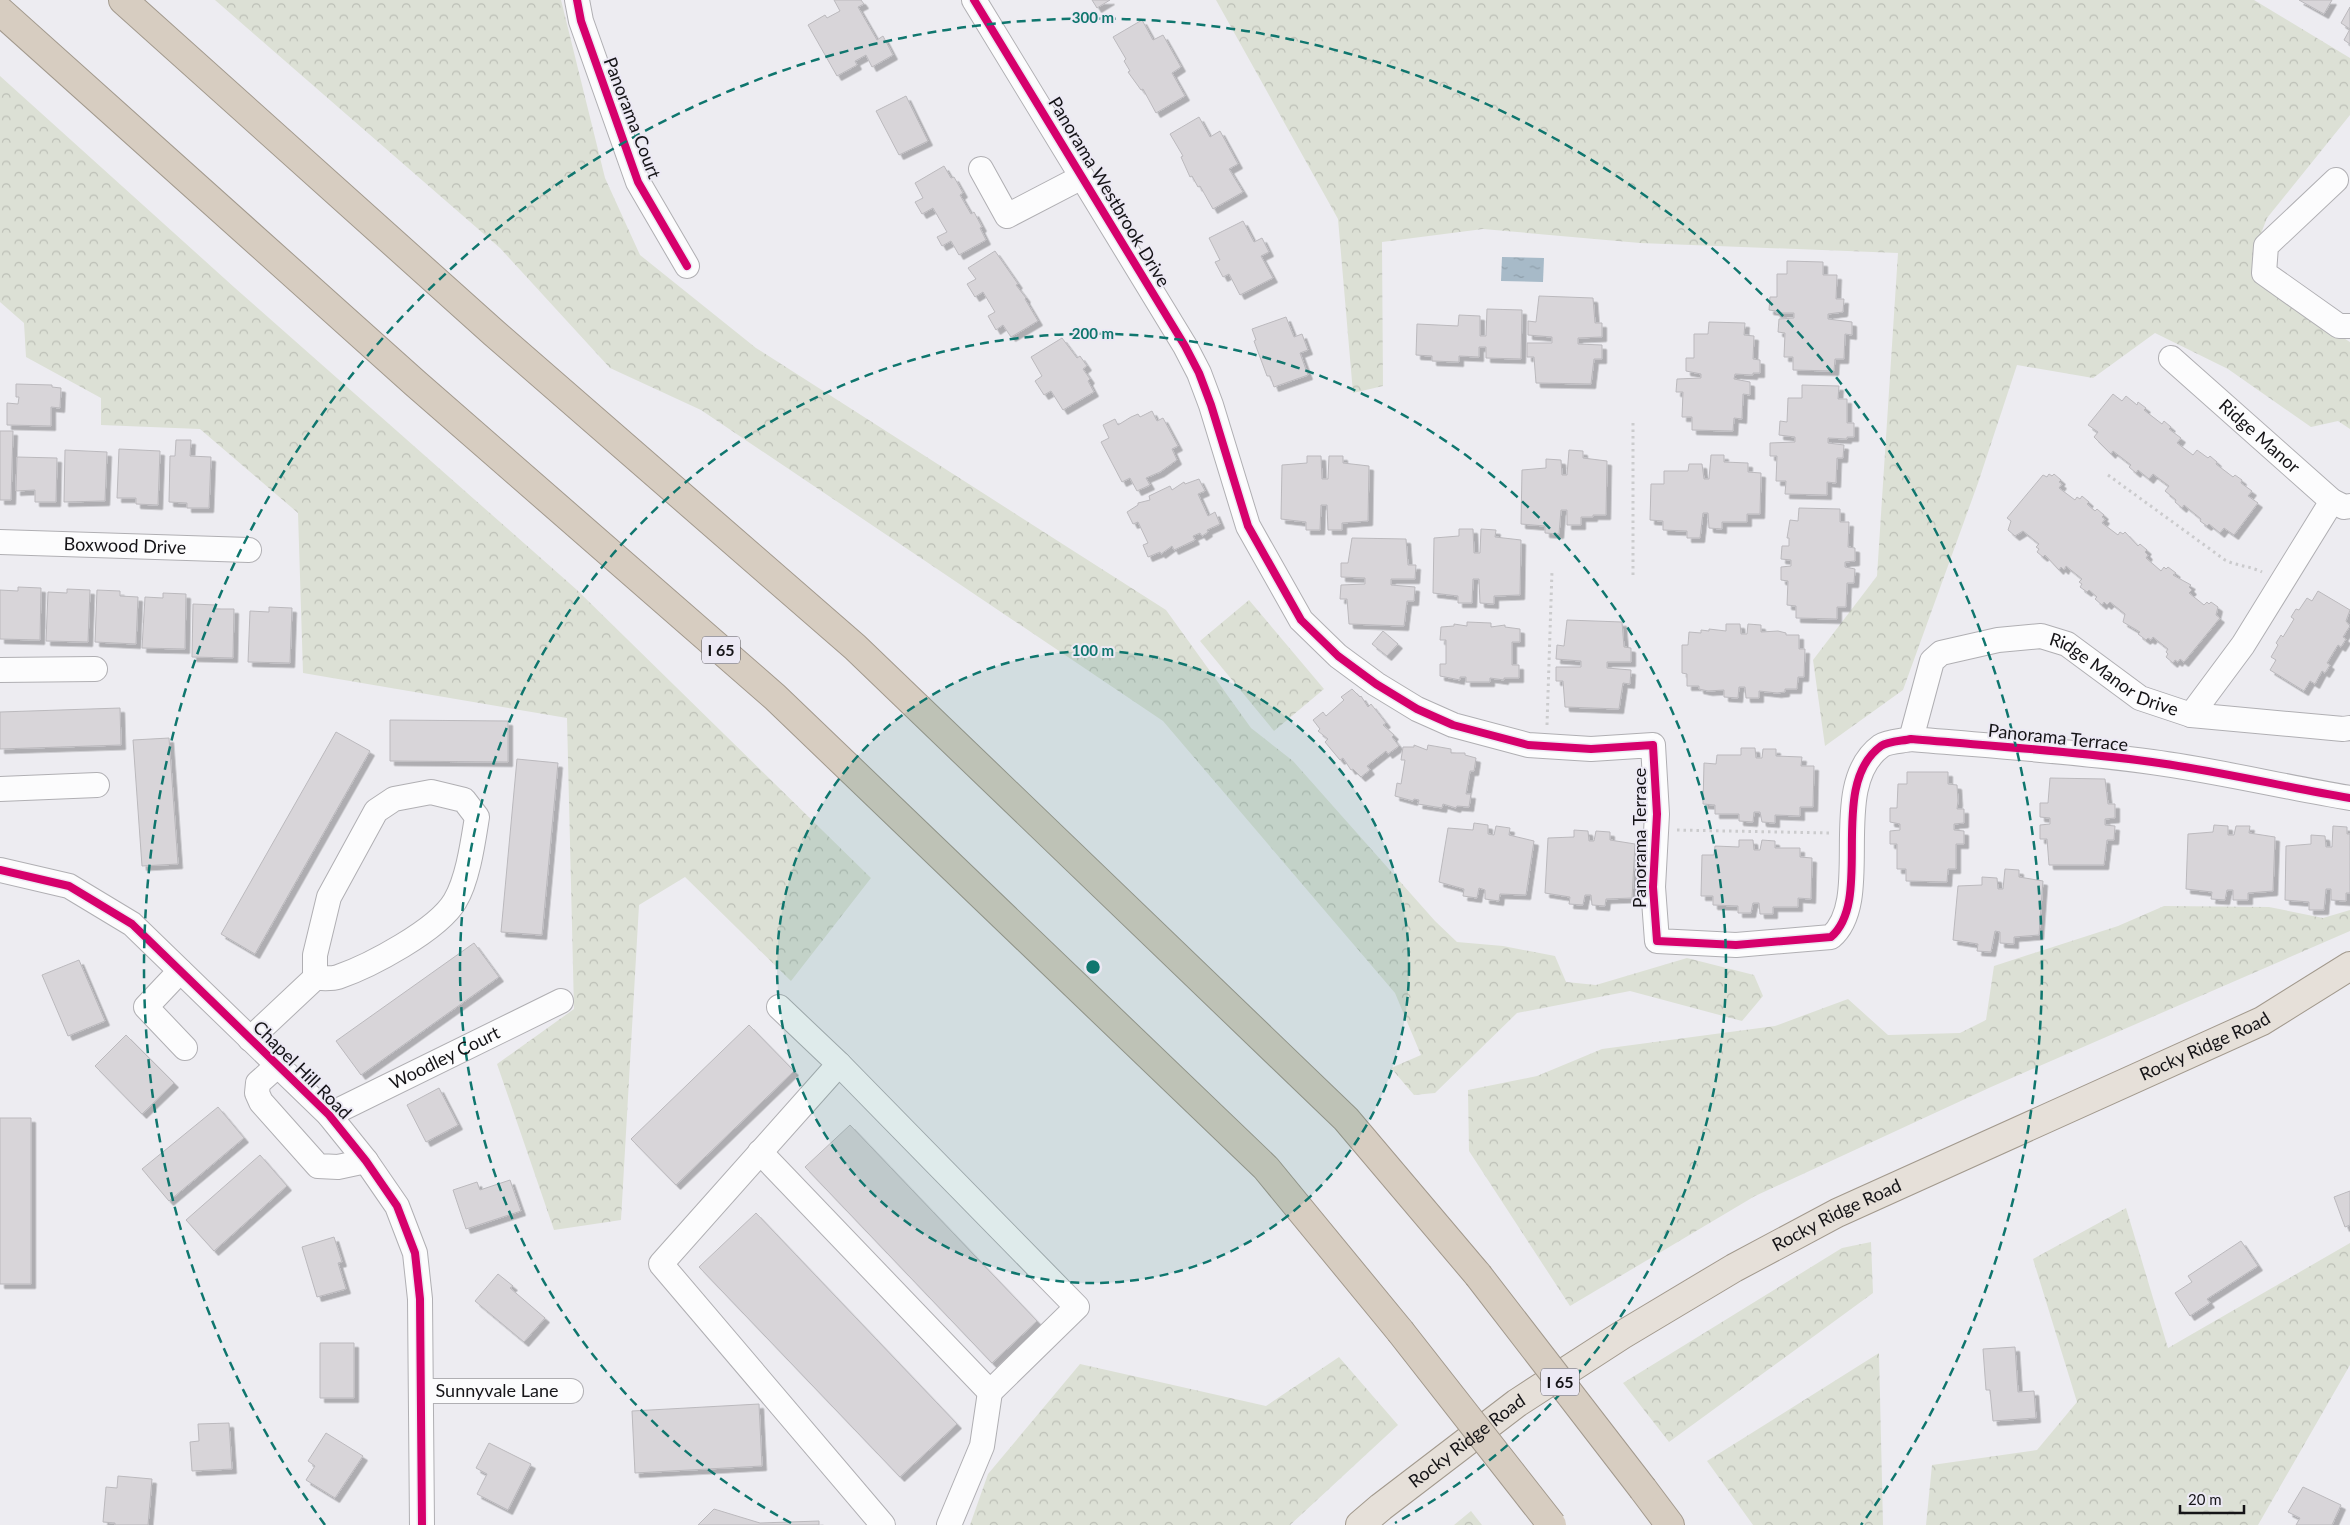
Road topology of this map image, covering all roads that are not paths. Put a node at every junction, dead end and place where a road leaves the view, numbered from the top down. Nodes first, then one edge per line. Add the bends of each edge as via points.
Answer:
1 (123, 0) edge
2 (577, 0) edge
3 (974, 0) edge
4 (0, 11) edge
5 (981, 169) dead end
6 (1082, 177) junction
7 (2336, 180) dead end
8 (687, 266) dead end
9 (2350, 326) edge
10 (2171, 358) dead end
11 (1211, 405) joint
12 (2341, 504) edge
13 (0, 542) edge
14 (249, 550) dead end
15 (95, 669) dead end
16 (0, 670) edge
17 (2191, 715) junction
18 (2350, 728) edge
19 (1911, 739) junction
20 (97, 785) dead end
21 (0, 789) edge
22 (2350, 798) edge
23 (0, 870) edge
24 (2350, 966) edge
25 (180, 971) junction
26 (316, 978) junction
27 (561, 1001) dead end
28 (780, 1007) dead end
29 (250, 1039) junction
30 (185, 1048) dead end
31 (839, 1064) junction
32 (277, 1066) junction
33 (329, 1115) junction
34 (760, 1152) junction
35 (366, 1161) junction
36 (422, 1391) junction
37 (571, 1391) dead end
38 (990, 1392) junction
39 (422, 1525) edge
40 (883, 1525) edge
41 (949, 1525) edge
42 (1360, 1525) edge
43 (1552, 1525) edge
44 (1670, 1525) edge

1 - 44 highway, I 65, bridge via 487,326 855,647 1346,1119 1478,1275
2 - 8 street, Panorama Court via 617,129 638,182
3 - 6 street, Panorama Westbrook Drive
4 - 43 highway, I 65, bridge via 415,383 775,697 1266,1168 1400,1331
5 - 6 street via 1008,216
6 - 11 street, Panorama Westbrook Drive via 1185,346
7 - 9 street via 2266,246 2264,273 2339,326
10 - 12 street, Ridge Manor
11 - 19 street, Panorama Terrace via 1248,526 1301,620 1338,656 1417,709 1453,725 1528,745 1591,749 1653,745 1656,829 1653,887 1657,941 1728,945 1831,937 1846,918 1858,779 1865,764 1882,745
12 - 17 street via 2280,582 2243,645
13 - 14 street, Boxwood Drive
15 - 16 street
17 - 18 street, Ridge Manor Drive
17 - 19 street, Ridge Manor Drive via 2140,698 2067,644 2041,636 1998,640 1941,653 1932,661
19 - 22 street, Panorama Terrace via 2150,762
20 - 21 street
23 - 25 street, Chapel Hill Road via 69,886 132,924
24 - 42 main road, Rocky Ridge Road via 2262,1021 1837,1213 1734,1268 1517,1403 1380,1506
25 - 29 street, Chapel Hill Road
25 - 30 street via 146,1007
26 - 26 street via 315,955 329,896 376,811 394,799 431,792 464,800 477,817 471,855 456,900 444,916 423,934 366,964 336,978
26 - 29 street
27 - 33 street, Woodley Court
28 - 31 street
29 - 32 street, Chapel Hill Road
31 - 34 street
31 - 38 street via 1077,1307
32 - 33 street, Chapel Hill Road
32 - 35 street via 258,1083 257,1093 261,1102 318,1166 338,1167
33 - 35 street, Chapel Hill Road
34 - 38 street
34 - 40 street via 662,1264
35 - 36 street, Chapel Hill Road via 397,1206 415,1253 420,1299
36 - 37 street, Sunnyvale Lane
36 - 39 street, Chapel Hill Road
38 - 41 street via 982,1446

